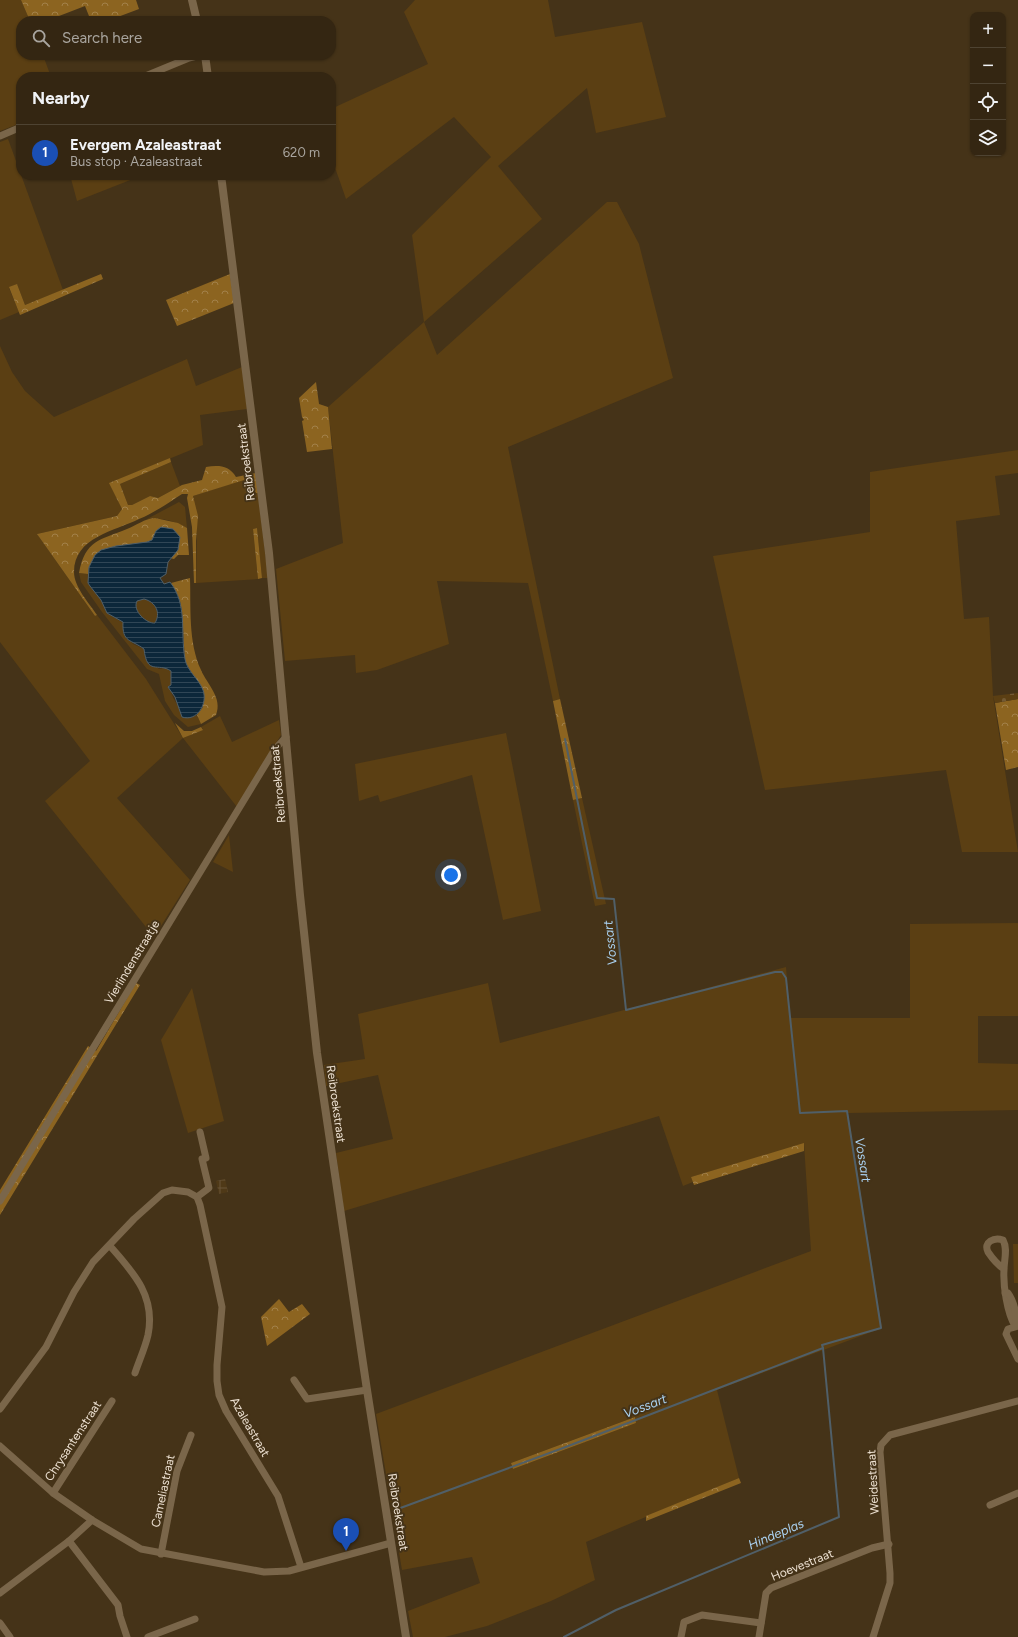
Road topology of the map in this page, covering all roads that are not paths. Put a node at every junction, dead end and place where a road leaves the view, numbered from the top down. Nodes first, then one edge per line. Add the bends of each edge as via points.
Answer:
1 (192, 0) edge
2 (196, 16) edge
3 (185, 60) edge
4 (206, 60) edge
5 (155, 72) edge
6 (207, 72) edge
7 (16, 130) edge
8 (0, 136) edge
9 (222, 180) edge
10 (286, 737) junction
11 (200, 1132) dead end
12 (197, 1197) junction
13 (0, 1201) edge
14 (110, 1246) junction
15 (1004, 1269) dead end
16 (1016, 1326) edge
17 (1018, 1359) edge
18 (134, 1373) dead end
19 (294, 1380) dead end
20 (367, 1390) junction
21 (112, 1401) dead end
22 (1018, 1401) edge
23 (0, 1409) edge
24 (191, 1434) dead end
25 (0, 1446) edge
26 (53, 1493) junction
27 (1018, 1493) edge
28 (990, 1505) dead end
29 (92, 1520) junction
30 (69, 1541) junction
31 (391, 1543) junction
32 (889, 1544) junction
33 (161, 1554) junction
34 (301, 1567) junction
35 (0, 1593) edge
36 (195, 1619) dead end
37 (0, 1623) edge
38 (761, 1623) junction
39 (10, 1637) edge
40 (127, 1637) edge
41 (148, 1637) edge
42 (406, 1637) edge
43 (681, 1637) edge
44 (759, 1637) edge
45 (873, 1637) edge

1 - 2 street
3 - 5 street
4 - 6 street
7 - 8 street
9 - 10 street, Reibroekstraat via 269,553
10 - 13 street, Vierlindenstraatje via 272,755
10 - 20 street, Reibroekstraat via 317,1053
11 - 12 street via 206,1158 202,1159 209,1188
12 - 14 street via 180,1190 163,1193
12 - 34 street, Azaleastraat via 222,1308 217,1365 219,1395 226,1411 278,1496
14 - 18 street via 134,1272 144,1289 147,1301 148,1335
14 - 23 street via 93,1262 74,1292 46,1347
15 - 16 street via 1005,1293 1012,1298 1017,1316
16 - 17 street via 1006,1334
19 - 20 street via 307,1399
20 - 31 street, Reibroekstraat
21 - 26 street, Chrysantenstraat
22 - 32 street, Weidestraat via 890,1434 885,1439 880,1452
24 - 33 street, Cameliastraat via 177,1471
25 - 26 street
26 - 29 street
27 - 28 street
29 - 30 street
29 - 33 street via 141,1549
30 - 35 street
30 - 40 street via 118,1605
31 - 34 street
31 - 42 street, Reibroekstraat
32 - 38 street, Hoevestraat via 872,1548 771,1588 766,1593
32 - 45 street, Weidestraat via 890,1583
33 - 34 street via 264,1572
36 - 41 street
37 - 39 street
38 - 43 street via 702,1615 684,1622
38 - 44 street, Hoevestraat

